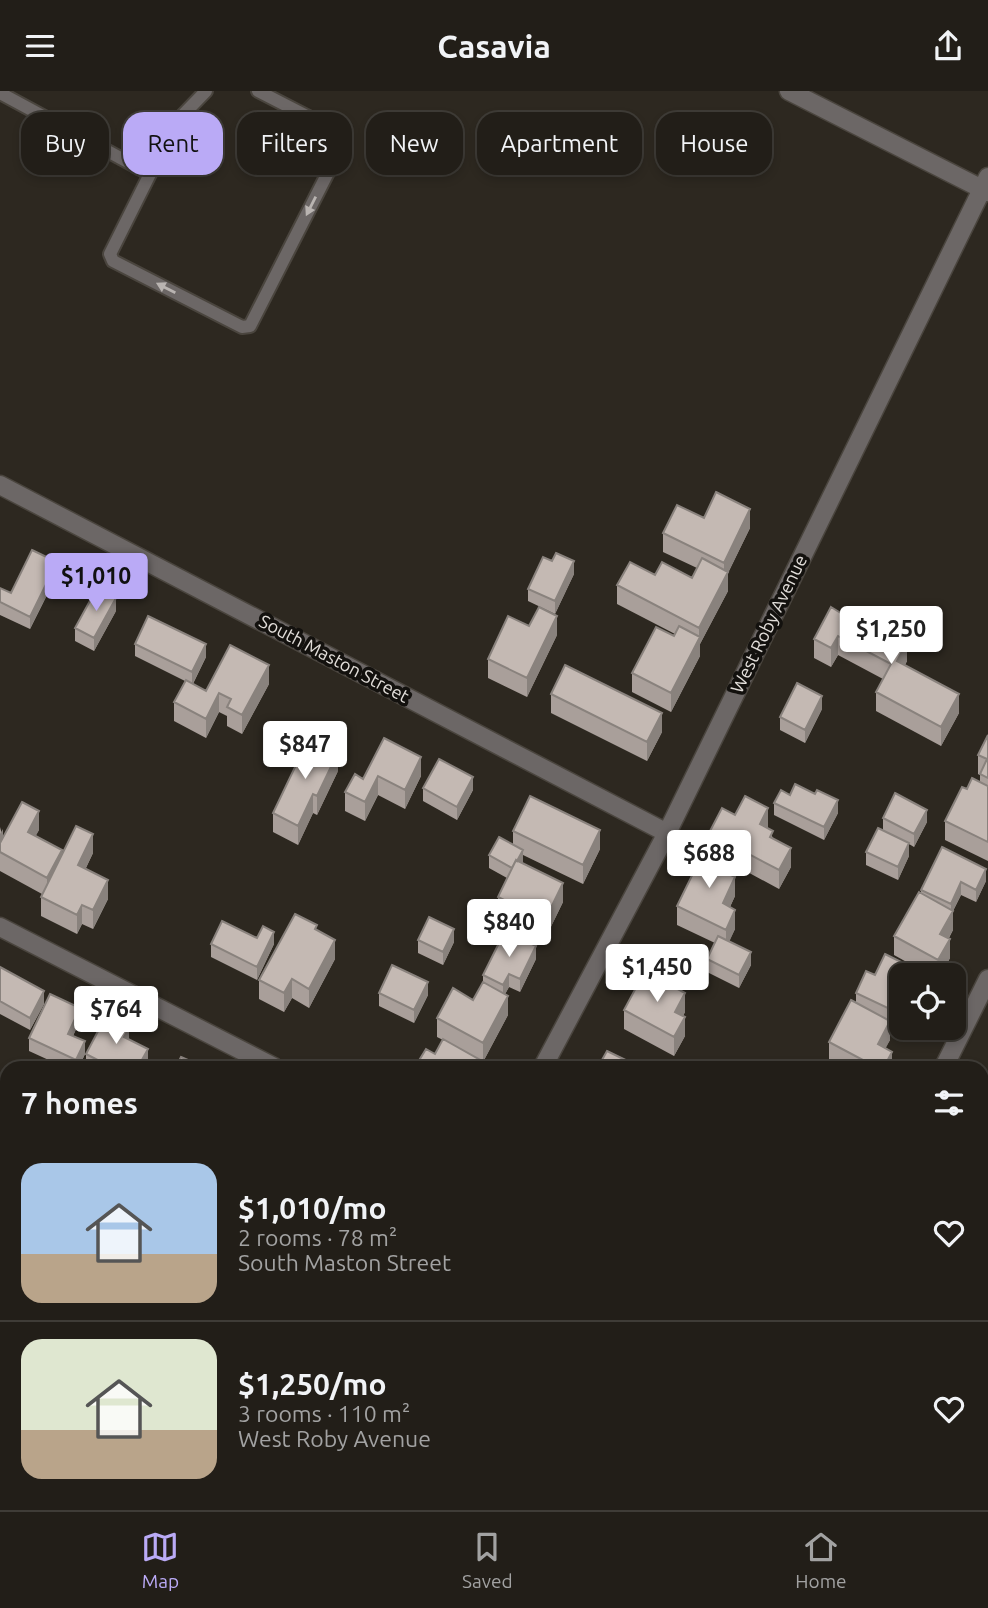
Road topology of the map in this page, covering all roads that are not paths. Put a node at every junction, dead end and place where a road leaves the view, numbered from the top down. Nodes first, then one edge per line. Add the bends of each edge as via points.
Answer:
1 (206, 91) edge
2 (258, 91) edge
3 (789, 91) edge
4 (0, 93) edge
5 (186, 112) edge
6 (123, 159) edge
7 (150, 175) edge
8 (986, 186) edge
9 (0, 485) edge
10 (667, 833) junction
11 (0, 927) edge
12 (988, 979) edge
13 (262, 1061) edge
14 (546, 1061) edge
15 (947, 1061) edge

1 - 5 lane
2 -> 7 lane via 334,130 342,145 250,326 242,327 113,261 110,254
3 - 8 street
4 - 6 lane
8 - 10 street, West Roby Avenue
9 - 10 street, South Maston Street
10 - 14 street, West Roby Avenue
11 - 13 street
12 - 15 street

